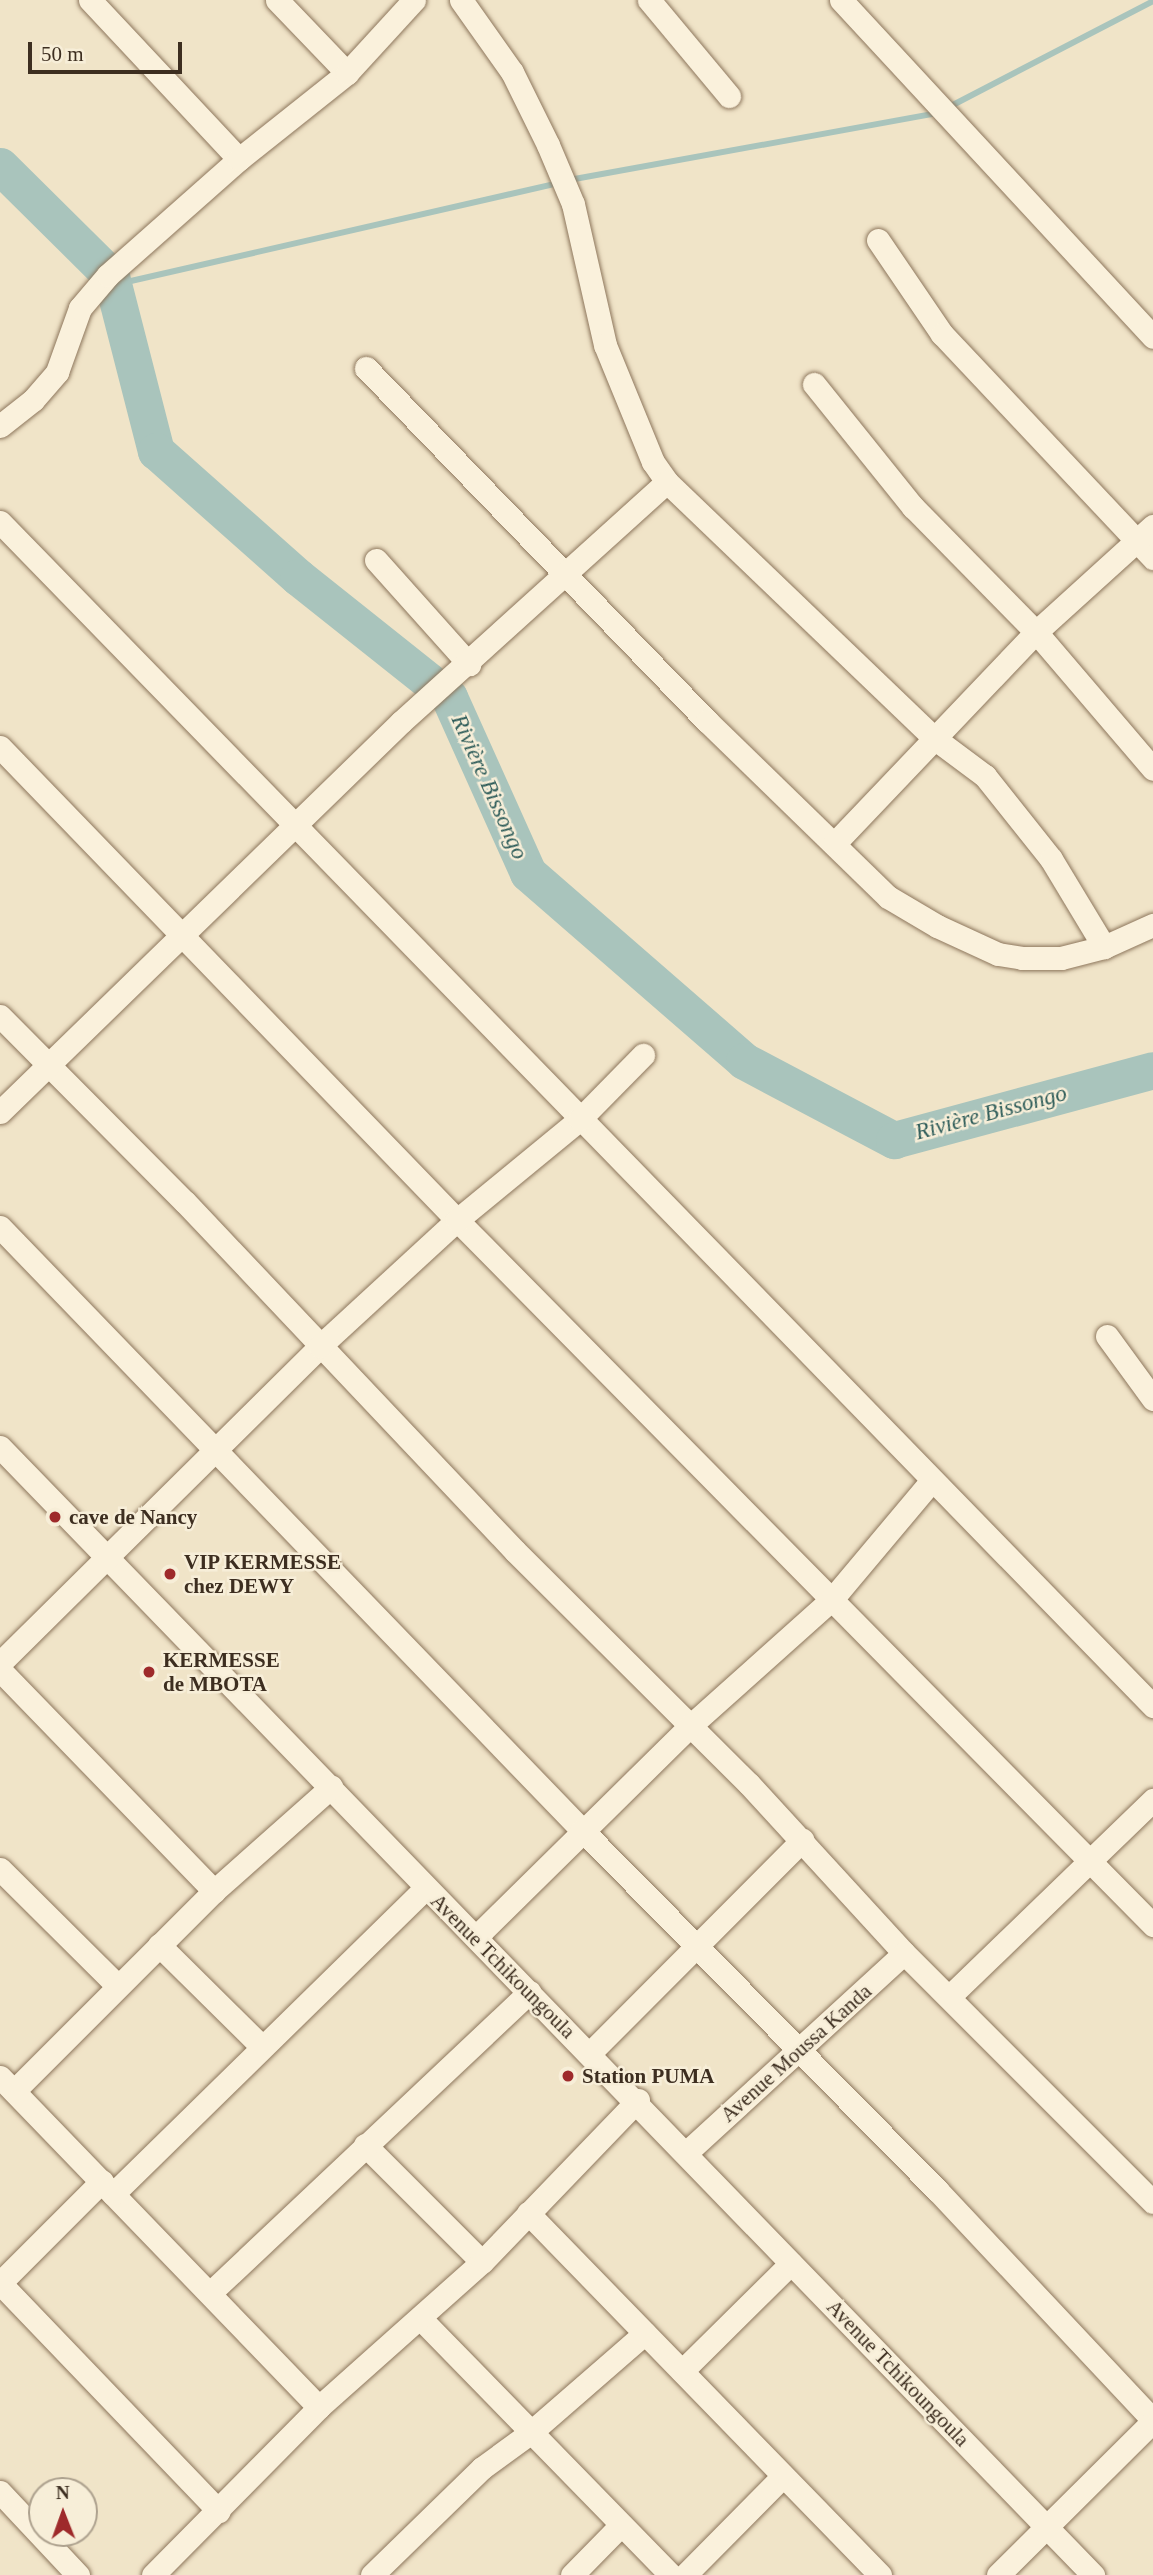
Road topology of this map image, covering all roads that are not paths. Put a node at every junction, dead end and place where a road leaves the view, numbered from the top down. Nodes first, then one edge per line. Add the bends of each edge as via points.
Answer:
1 (90, 0) edge
2 (277, 0) edge
3 (414, 0) edge
4 (461, 0) edge
5 (649, 0) edge
6 (841, 0) edge
7 (347, 73) junction
8 (729, 96) dead end
9 (239, 159) junction
10 (877, 240) dead end
11 (1153, 337) edge
12 (366, 368) dead end
13 (814, 384) dead end
14 (0, 426) edge
15 (667, 481) junction
16 (0, 522) edge
17 (1145, 533) edge
18 (1153, 558) edge
19 (376, 560) dead end
20 (565, 577) junction
21 (1036, 632) junction
22 (469, 664) junction
23 (934, 738) junction
24 (0, 747) edge
25 (1153, 769) edge
26 (295, 822) junction
27 (834, 844) junction
28 (1153, 925) edge
29 (182, 932) junction
30 (1104, 947) junction
31 (0, 1016) edge
32 (643, 1055) dead end
33 (50, 1064) junction
34 (0, 1112) edge
35 (580, 1119) junction
36 (457, 1220) junction
37 (0, 1227) edge
38 (1107, 1336) dead end
39 (320, 1346) junction
40 (1153, 1399) edge
41 (0, 1447) edge
42 (215, 1447) junction
43 (932, 1479) junction
44 (109, 1556) junction
45 (834, 1598) junction
46 (0, 1663) edge
47 (0, 1670) edge
48 (1153, 1706) edge
49 (690, 1726) junction
50 (331, 1787) junction
51 (1153, 1800) edge
52 (582, 1830) junction
53 (802, 1840) junction
54 (1089, 1858) junction
55 (0, 1870) edge
56 (425, 1888) junction
57 (214, 1891) junction
58 (1153, 1924) edge
59 (476, 1937) junction
60 (698, 1944) junction
61 (159, 1945) junction
62 (904, 1953) junction
63 (118, 1986) junction
64 (529, 1992) junction
65 (951, 1995) junction
66 (262, 2047) junction
67 (801, 2050) junction
68 (590, 2053) junction
69 (7, 2084) edge
70 (638, 2100) junction
71 (365, 2145) junction
72 (687, 2151) junction
73 (108, 2188) junction
74 (1153, 2202) edge
75 (528, 2213) junction
76 (482, 2262) junction
77 (791, 2263) junction
78 (0, 2283) edge
79 (211, 2292) junction
80 (421, 2319) junction
81 (645, 2333) junction
82 (682, 2371) junction
83 (319, 2407) junction
84 (1153, 2421) edge
85 (530, 2433) junction
86 (782, 2477) junction
87 (0, 2492) edge
88 (219, 2511) junction
89 (620, 2526) junction
90 (1047, 2527) junction
91 (167, 2571) edge
92 (78, 2575) edge
93 (372, 2575) edge
94 (572, 2575) edge
95 (671, 2575) edge
96 (685, 2575) edge
97 (880, 2575) edge
98 (998, 2575) edge
99 (1093, 2575) edge

1 - 9 street
2 - 7 street
3 - 7 street
4 - 15 street via 512,72 548,145 573,204 605,345 653,462
5 - 8 street
6 - 11 street
7 - 9 street
9 - 14 street via 108,275 80,308 57,372 33,400
10 - 17 street via 942,334
12 - 20 street
13 - 21 street via 913,507
15 - 20 street
15 - 23 street
16 - 26 street
17 - 18 street
17 - 21 street
19 - 22 street
20 - 22 street
20 - 27 street
21 - 23 street
21 - 25 street
22 - 26 street
23 - 27 street
23 - 30 street via 985,776 1051,859
24 - 29 street
26 - 29 street
26 - 35 street
27 - 30 street via 888,897 998,954 1061,958
28 - 30 street
29 - 33 street
29 - 36 street
31 - 33 street
32 - 35 street
33 - 34 street
33 - 39 street
35 - 36 street
35 - 43 street via 730,1267
36 - 39 street
36 - 45 street
37 - 42 street
38 - 40 street
39 - 42 street
39 - 49 street
41 - 44 street, Avenue Tchikoungoula
42 - 44 street
42 - 52 street
43 - 45 street
43 - 48 street
44 - 46 street
44 - 50 street, Avenue Tchikoungoula
45 - 49 street
45 - 54 street
47 - 57 street
49 - 52 street
49 - 53 street
50 - 56 street, Avenue Tchikoungoula
50 - 57 street
51 - 54 street
52 - 59 street
52 - 60 street
53 - 60 street
53 - 62 street
54 - 58 street
54 - 65 street
55 - 63 street
56 - 59 street, Avenue Tchikoungoula
56 - 66 street
57 - 61 street
59 - 64 street, Avenue Tchikoungoula
60 - 67 street
60 - 68 street
61 - 63 street
61 - 66 street
62 - 65 street
62 - 67 street, Avenue Moussa Kanda
63 - 69 street
64 - 68 street, Avenue Tchikoungoula
64 - 71 street
65 - 74 street
66 - 73 street
67 - 72 street, Avenue Moussa Kanda
67 - 84 street
68 - 70 street, Avenue Tchikoungoula
69 - 73 street
70 - 72 street, Avenue Tchikoungoula
70 - 75 street
71 - 76 street
71 - 79 street
72 - 77 street, Avenue Tchikoungoula
73 - 78 street
73 - 79 street
75 - 76 street
75 - 81 street
76 - 80 street
77 - 82 street
77 - 90 street, Avenue Tchikoungoula
78 - 88 street
79 - 83 street
80 - 83 street
80 - 85 street
81 - 82 street
81 - 85 street
82 - 86 street
83 - 88 street
84 - 90 street
85 - 89 street
85 - 93 street via 482,2468
86 - 96 street
86 - 97 street
87 - 92 street
88 - 91 street
89 - 94 street
89 - 95 street
90 - 98 street
90 - 99 street, Avenue Tchikoungoula

